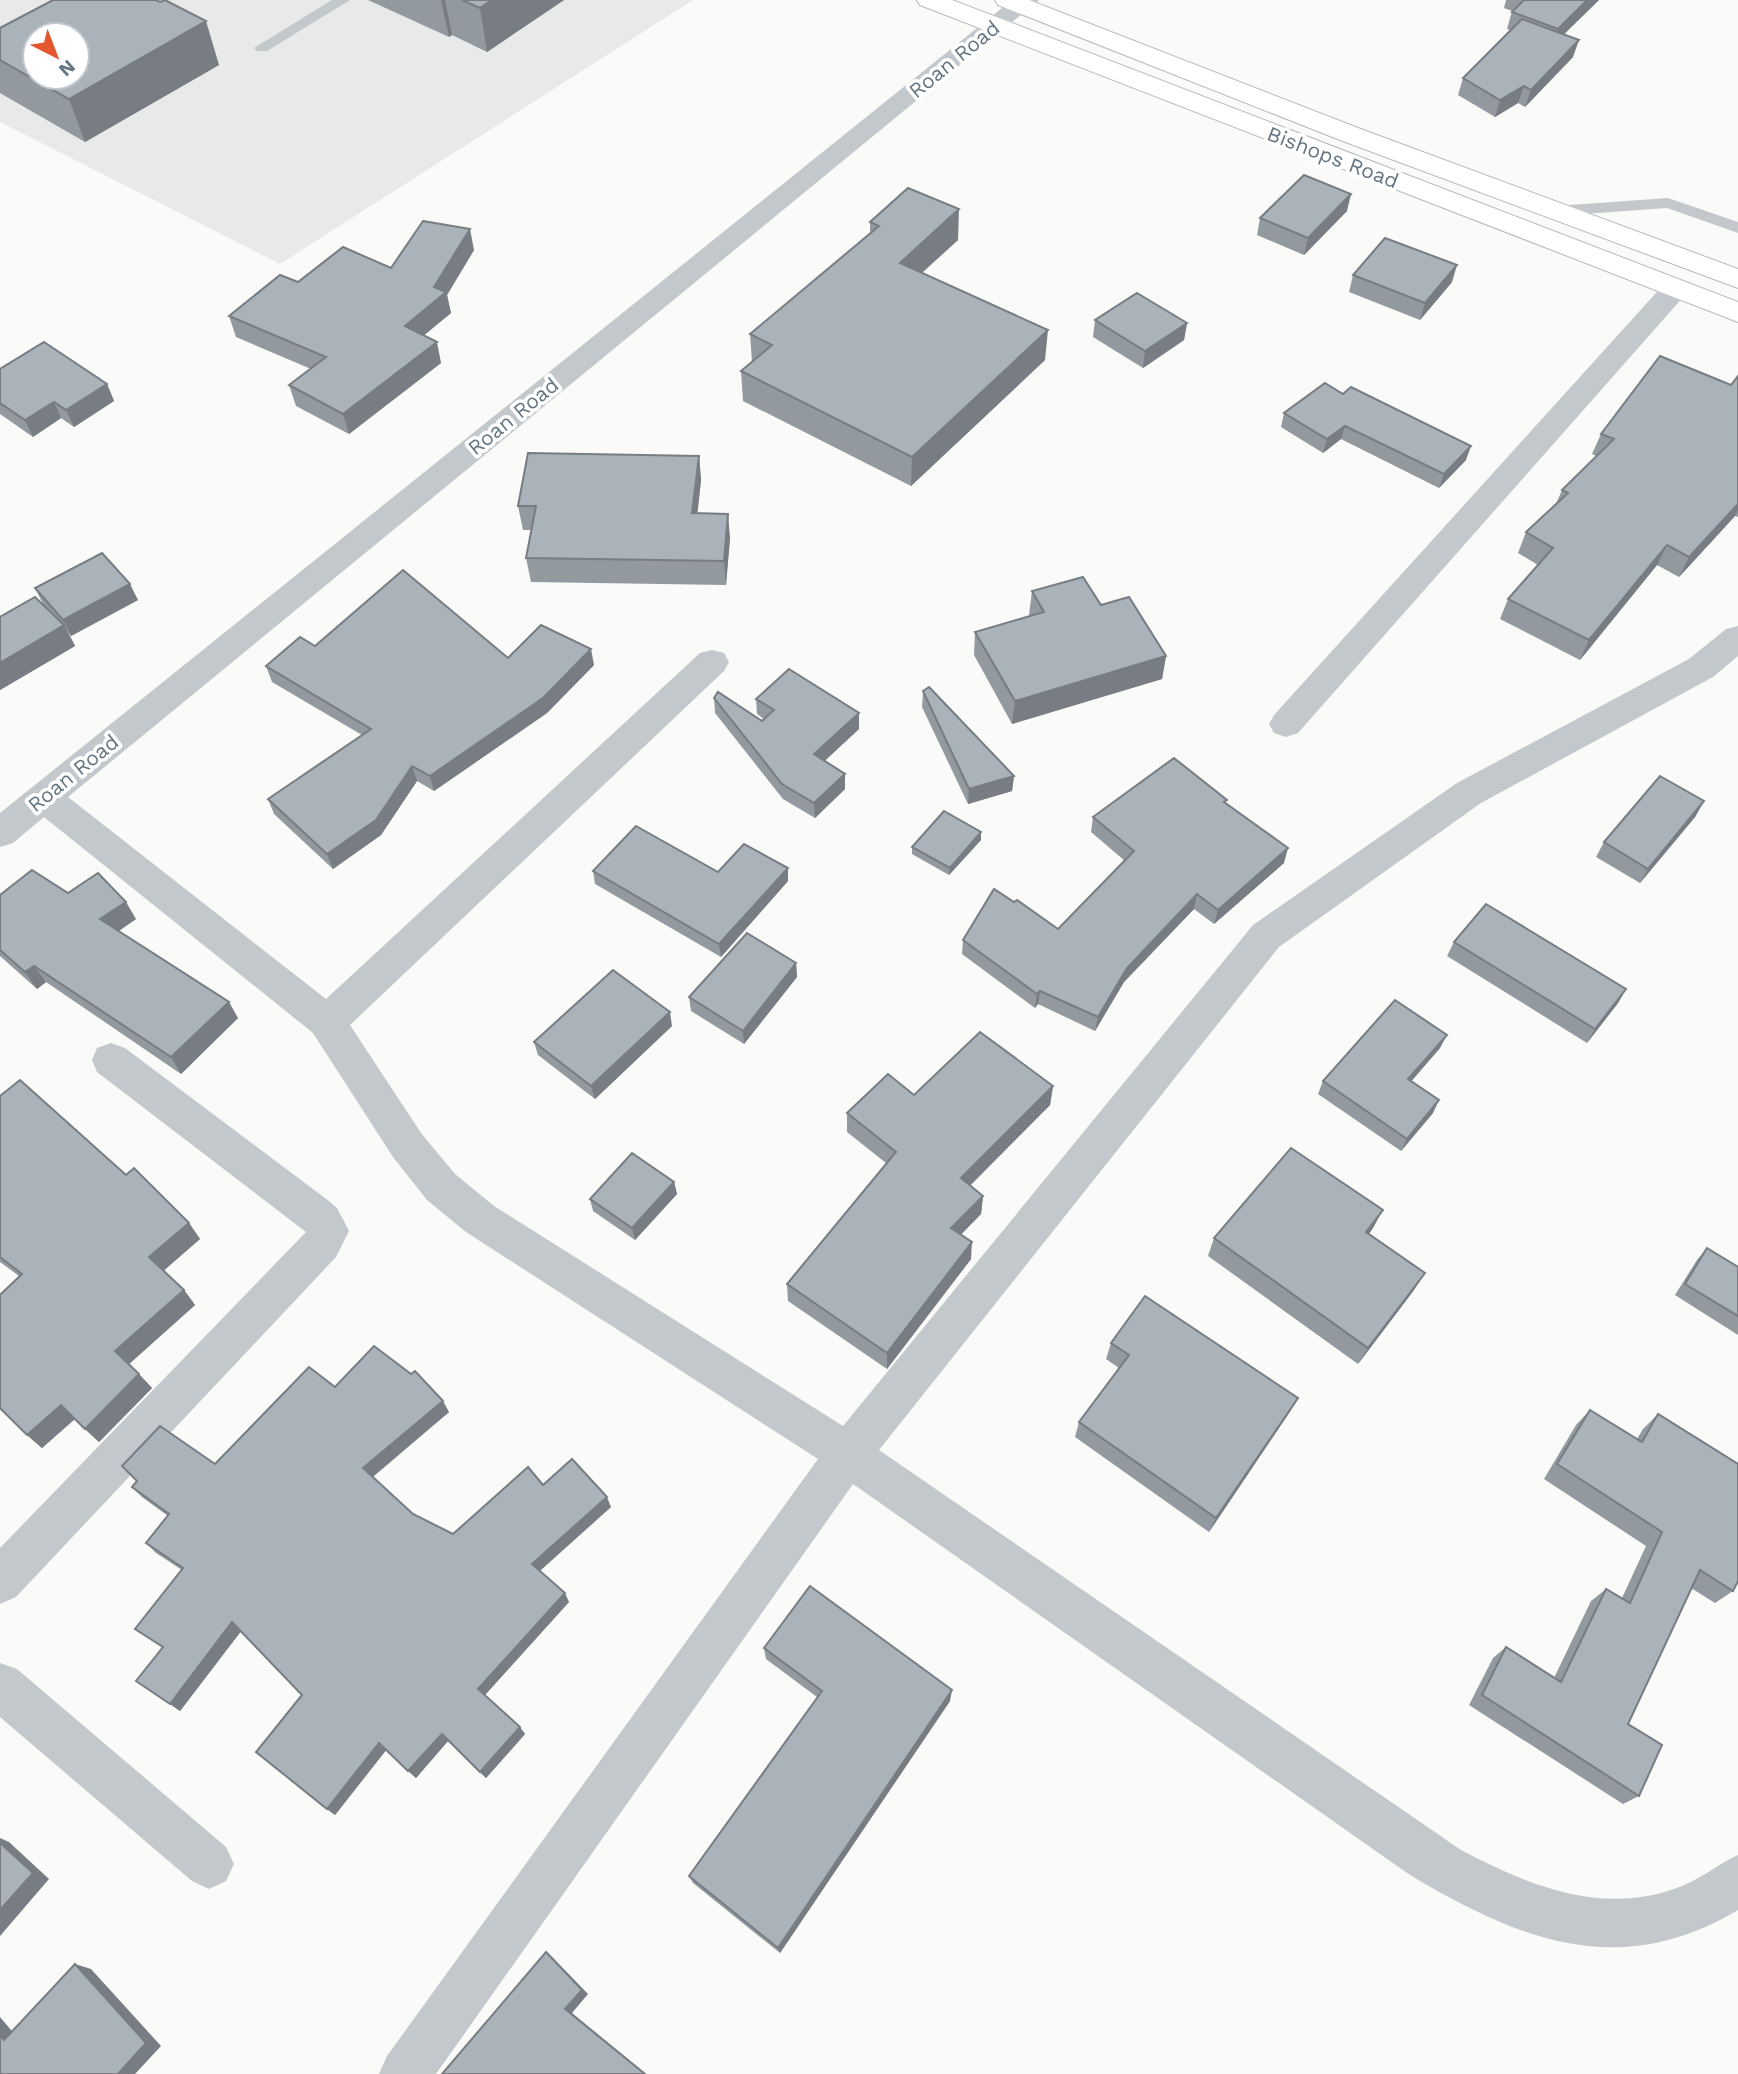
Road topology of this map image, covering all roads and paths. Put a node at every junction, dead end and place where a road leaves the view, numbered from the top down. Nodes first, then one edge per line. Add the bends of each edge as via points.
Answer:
1 (343, 0) edge
2 (929, 0) edge
3 (1012, 8) edge
4 (262, 48) dead end
5 (1556, 211) junction
6 (1738, 228) edge
7 (1738, 279) edge
8 (1675, 289) junction
9 (1738, 313) edge
10 (1738, 638) edge
11 (712, 662) dead end
12 (1286, 724) dead end
13 (43, 797) junction
14 (0, 833) edge
15 (327, 1023) junction
16 (110, 1060) dead end
17 (848, 1454) junction
18 (0, 1581) edge
19 (0, 1686) edge
20 (209, 1864) dead end
21 (1738, 1880) edge
22 (405, 2074) edge

1 - 4 lane
2 - 3 main road, Bishops Road
3 - 5 main road, Bishops Road
3 - 8 main road, Bishops Road
3 - 13 street, Roan Road
5 - 6 lane via 1668,203
5 - 7 main road, Bishops Road
8 - 9 main road, Bishops Road
8 - 12 street
10 - 17 street via 1701,668 1469,793 1266,936
11 - 15 street
13 - 14 street, Roan Road
13 - 15 street
15 - 17 street via 407,1145 441,1187 480,1219
16 - 18 street via 315,1213 328,1231 321,1244
17 - 21 street via 1455,1875 1548,1912 1597,1924 1658,1919 1715,1899
17 - 22 street
19 - 20 street

